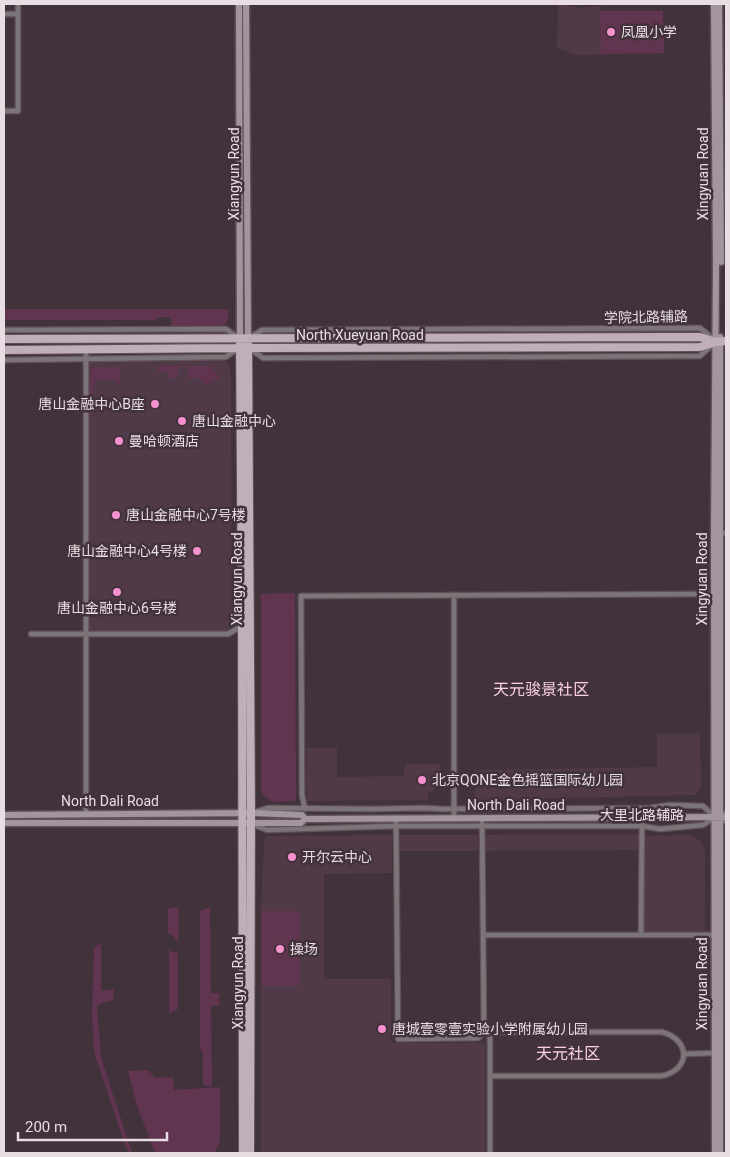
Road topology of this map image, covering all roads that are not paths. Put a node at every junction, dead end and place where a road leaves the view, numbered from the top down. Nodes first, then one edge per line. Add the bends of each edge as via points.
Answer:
1 (18, 4) edge
2 (239, 4) edge
3 (246, 4) edge
4 (714, 4) edge
5 (719, 4) edge
6 (4, 14) edge
7 (18, 14) junction
8 (719, 39) junction
9 (4, 111) edge
10 (721, 236) edge
11 (625, 328) junction
12 (524, 329) junction
13 (4, 330) edge
14 (48, 330) junction
15 (313, 334) junction
16 (625, 337) junction
17 (524, 338) junction
18 (4, 339) edge
19 (48, 339) junction
20 (721, 342) edge
21 (244, 344) junction
22 (524, 347) junction
23 (625, 347) junction
24 (48, 349) junction
25 (86, 349) junction
26 (4, 350) edge
27 (524, 357) junction
28 (624, 357) junction
29 (86, 359) junction
30 (4, 360) edge
31 (48, 360) junction
32 (720, 533) edge
33 (709, 594) dead end
34 (454, 595) junction
35 (242, 626) junction
36 (31, 634) dead end
37 (86, 634) junction
38 (304, 809) junction
39 (454, 809) junction
40 (726, 812) edge
41 (242, 813) junction
42 (251, 813) junction
43 (86, 814) junction
44 (4, 815) edge
45 (642, 817) junction
46 (720, 817) edge
47 (396, 818) junction
48 (454, 818) junction
49 (482, 818) junction
50 (305, 819) junction
51 (4, 822) edge
52 (246, 822) junction
53 (726, 822) edge
54 (396, 826) junction
55 (642, 826) junction
56 (482, 827) junction
57 (484, 935) junction
58 (641, 935) junction
59 (715, 935) junction
60 (723, 945) edge
61 (484, 1032) junction
62 (490, 1032) junction
63 (720, 1051) edge
64 (684, 1054) junction
65 (490, 1076) junction
66 (243, 1153) edge
67 (250, 1153) edge
68 (490, 1153) edge
69 (716, 1153) edge
70 (720, 1153) edge

1 - 7 street
2 - 21 main road, Xiangyun Road
3 - 21 main road, Xiangyun Road
4 - 8 main road, Xingyuan Road
5 - 8 main road, Xingyuan Road
6 - 7 street
7 - 9 street via 18,111
8 - 10 main road, Xingyuan Road
10 - 20 main road, Xingyuan Road
11 - 12 street, 学院北路辅路
11 - 16 street
11 - 20 street, 学院北路辅路 via 700,328
12 - 15 street, 学院北路辅路
12 - 17 street
13 - 14 street
14 - 19 street
14 - 21 street via 226,329
15 - 17 main road, North Xueyuan Road
15 - 21 main road, North Xueyuan Road
16 - 17 main road, North Xueyuan Road
16 - 20 main road, North Xueyuan Road via 700,337
17 - 22 main road
18 - 19 main road, North Xueyuan Road
19 - 21 main road, North Xueyuan Road
19 - 24 main road
20 - 23 main road, North Xueyuan Road via 700,347
20 - 28 street via 700,356
20 - 32 main road, Xingyuan Road
21 - 22 main road, North Xueyuan Road
21 - 25 main road, North Xueyuan Road
21 - 27 street via 263,358
21 - 29 street via 226,357
21 - 35 main road, Xiangyun Road
21 - 42 main road, Xiangyun Road
22 - 23 main road, North Xueyuan Road
22 - 27 street
23 - 28 street
24 - 25 main road, North Xueyuan Road
24 - 26 main road, North Xueyuan Road
24 - 31 street
25 - 29 street
27 - 28 street
29 - 31 street
29 - 37 street
30 - 31 street
32 - 46 main road, Xingyuan Road
33 - 34 street
34 - 38 street via 301,596
34 - 39 street
35 - 37 street via 228,634
35 - 41 main road, Xiangyun Road
36 - 37 street
37 - 43 street
38 - 39 street, 大里北路辅路
38 - 42 street, 大里北路辅路 via 268,808
39 - 46 street, 大里北路辅路 via 703,806
39 - 48 street
40 - 46 street, 大里北路辅路
41 - 42 main road, North Dali Road
41 - 43 main road, North Dali Road
41 - 52 main road, Xiangyun Road
42 - 50 main road, North Dali Road via 302,815
42 - 52 main road, Xiangyun Road
43 - 44 main road, North Dali Road
45 - 46 main road, North Dali Road
45 - 49 main road, North Dali Road
45 - 55 street
46 - 53 street, 大里北路辅路
46 - 55 street, 大里北路辅路 via 703,825
46 - 59 main road, Xingyuan Road
46 - 60 main road, Xingyuan Road
47 - 48 main road, North Dali Road
47 - 50 main road, North Dali Road
47 - 54 street
48 - 49 main road, North Dali Road
49 - 56 street
50 - 52 main road, North Dali Road via 301,823
51 - 52 main road, North Dali Road
52 - 54 street, 大里北路辅路 via 267,830
52 - 66 main road, Xiangyun Road
52 - 67 main road, Xiangyun Road
54 - 56 street, 大里北路辅路
54 - 61 street via 398,1039 478,1038
55 - 56 street, 大里北路辅路
55 - 58 street
56 - 57 street
57 - 58 street
57 - 61 street
58 - 59 street
59 - 63 main road, Xingyuan Road
60 - 63 main road, Xingyuan Road
61 - 62 street
62 - 64 street via 662,1032 675,1036
62 - 65 street
63 - 64 street
63 - 69 main road, Xingyuan Road
63 - 70 main road, Xingyuan Road
64 - 65 street via 678,1069 661,1076
65 - 68 street

